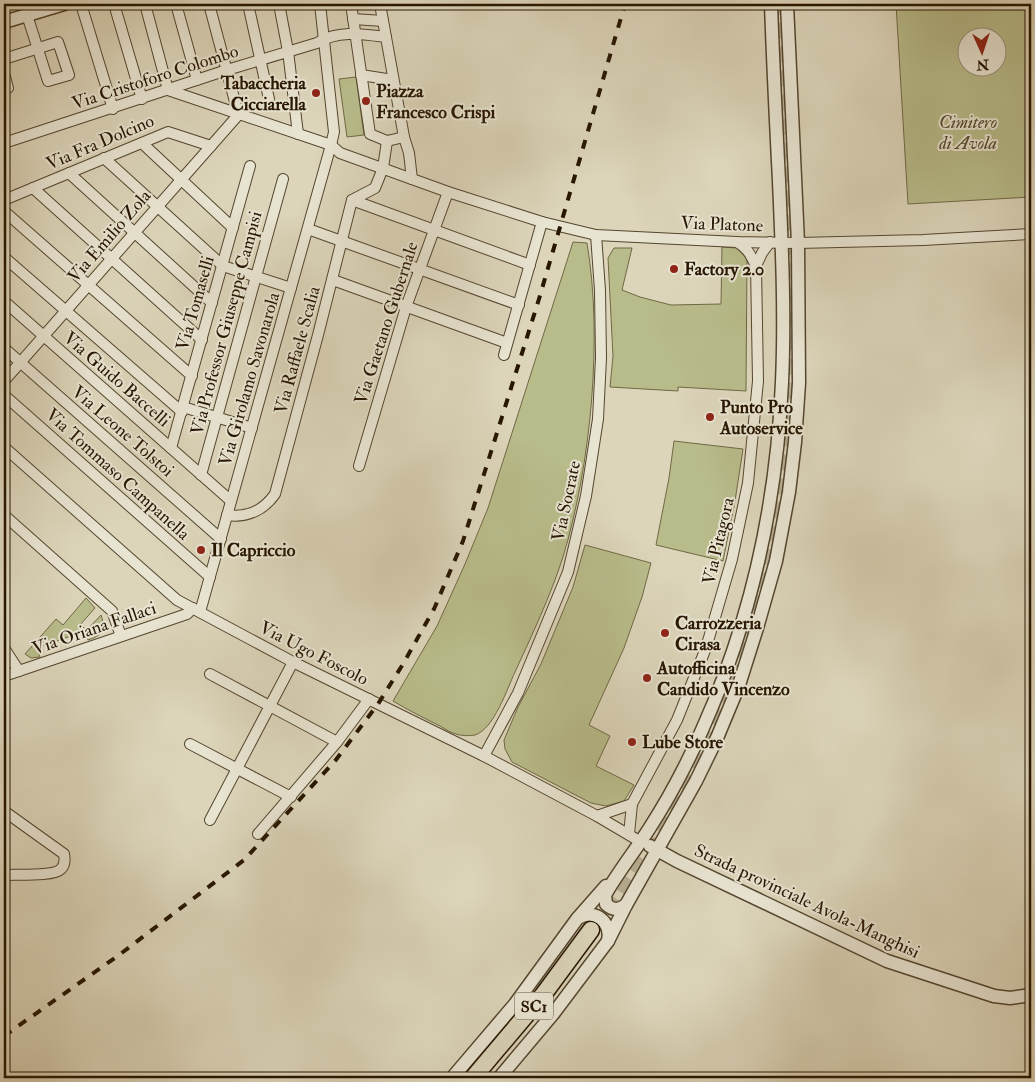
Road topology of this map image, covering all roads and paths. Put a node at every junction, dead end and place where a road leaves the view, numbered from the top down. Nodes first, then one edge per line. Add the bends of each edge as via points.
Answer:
1 (64, 4) edge
2 (82, 4) edge
3 (114, 4) edge
4 (145, 4) edge
5 (176, 4) edge
6 (209, 4) edge
7 (248, 4) edge
8 (279, 4) edge
9 (320, 4) edge
10 (351, 4) edge
11 (380, 4) edge
12 (771, 4) edge
13 (787, 4) edge
14 (25, 12) edge
15 (353, 19) junction
16 (383, 21) junction
17 (4, 22) edge
18 (355, 33) junction
19 (386, 37) junction
20 (320, 41) junction
21 (38, 49) junction
22 (288, 52) junction
23 (4, 59) edge
24 (260, 60) junction
25 (227, 70) junction
26 (4, 74) edge
27 (361, 75) junction
28 (197, 80) junction
29 (393, 80) junction
30 (4, 89) edge
31 (168, 90) junction
32 (142, 99) junction
33 (269, 99) dead end
34 (113, 109) junction
35 (239, 113) junction
36 (298, 134) junction
37 (404, 137) junction
38 (387, 141) junction
39 (4, 143) edge
40 (142, 143) junction
41 (211, 146) junction
42 (328, 148) junction
43 (104, 158) junction
44 (250, 166) dead end
45 (382, 171) junction
46 (69, 173) junction
47 (181, 179) junction
48 (283, 179) dead end
49 (416, 181) junction
50 (33, 188) junction
51 (448, 192) junction
52 (4, 200) edge
53 (352, 200) junction
54 (157, 206) junction
55 (4, 211) edge
56 (542, 222) junction
57 (233, 228) junction
58 (308, 229) junction
59 (434, 230) junction
60 (135, 232) junction
61 (596, 234) junction
62 (1031, 234) edge
63 (342, 241) junction
64 (737, 242) junction
65 (776, 242) junction
66 (798, 242) junction
67 (4, 257) edge
68 (111, 259) junction
69 (530, 265) junction
70 (223, 266) junction
71 (756, 266) junction
72 (420, 269) junction
73 (257, 277) junction
74 (333, 280) junction
75 (88, 285) junction
76 (291, 288) junction
77 (4, 301) edge
78 (212, 303) junction
79 (518, 305) junction
80 (406, 307) junction
81 (66, 311) junction
82 (43, 336) junction
83 (202, 340) junction
84 (507, 343) junction
85 (4, 348) edge
86 (504, 355) dead end
87 (20, 362) junction
88 (192, 376) junction
89 (4, 381) edge
90 (4, 395) edge
91 (182, 410) junction
92 (218, 417) junction
93 (252, 428) junction
94 (4, 447) edge
95 (171, 448) junction
96 (359, 466) dead end
97 (201, 475) junction
98 (231, 501) junction
99 (4, 515) edge
100 (227, 515) junction
101 (221, 539) junction
102 (210, 577) junction
103 (197, 610) junction
104 (121, 636) junction
105 (4, 648) edge
106 (293, 662) junction
107 (19, 671) junction
108 (210, 674) dead end
109 (4, 676) edge
110 (369, 699) junction
111 (270, 706) junction
112 (337, 742) junction
113 (190, 744) dead end
114 (484, 756) junction
115 (237, 768) junction
116 (291, 797) junction
117 (632, 804) junction
118 (4, 811) edge
119 (598, 816) junction
120 (210, 820) dead end
121 (258, 834) dead end
122 (630, 834) junction
123 (641, 842) junction
124 (657, 850) junction
125 (628, 861) junction
126 (4, 875) edge
127 (626, 905) junction
128 (577, 919) junction
129 (591, 930) tunnel mouth
130 (608, 941) junction
131 (1031, 995) edge
132 (452, 1078) edge
133 (474, 1078) edge
134 (499, 1078) edge

1 - 14 street
2 - 34 street
3 - 32 street
4 - 31 street
5 - 28 street
6 - 25 street
7 - 24 street
8 - 22 street
9 - 20 street, Via Girolamo Savonarola
10 - 15 street
11 - 16 street
12 - 65 street
13 - 66 street
14 - 17 street
14 - 21 street
15 - 16 street
15 - 18 street
16 - 19 street
18 - 19 street, Via Cristoforo Colombo
18 - 20 street, Via Cristoforo Colombo via 330,36
18 - 27 street
19 - 29 street
20 - 22 street, Via Cristoforo Colombo
20 - 42 street, Via Girolamo Savonarola via 334,132
21 - 21 street via 58,42 69,75 48,82
21 - 23 street
22 - 24 street, Via Cristoforo Colombo
22 - 36 street
24 - 25 street, Via Cristoforo Colombo
24 - 33 street
25 - 28 street, Via Cristoforo Colombo
25 - 35 street
26 - 30 street via 8,88
27 - 29 street
27 - 38 street via 370,134
28 - 31 street, Via Cristoforo Colombo
29 - 37 street
31 - 32 street, Via Cristoforo Colombo
31 - 35 street, Via Platone
32 - 34 street, Via Cristoforo Colombo
34 - 39 street, Via Cristoforo Colombo
35 - 36 street, Via Platone
35 - 41 street, Via Emilio Zola
36 - 42 street, Via Platone
37 - 38 street
37 - 49 street
38 - 45 street
40 - 41 street, Via Fra Dolcino via 168,132
40 - 43 street, Via Fra Dolcino
40 - 47 street
41 - 47 street, Via Emilio Zola
42 - 45 street, Via Platone
42 - 58 street, Via Girolamo Savonarola
43 - 46 street, Via Fra Dolcino
43 - 54 street
44 - 57 street, Via Tomaselli
45 - 49 street, Via Platone
45 - 53 street via 376,188
46 - 50 street, Via Fra Dolcino
46 - 60 street
47 - 54 street, Via Emilio Zola
47 - 57 street
48 - 73 street, Via Professor Giuseppe Campisi
49 - 51 street, Via Platone
50 - 52 street, Via Fra Dolcino
50 - 68 street
51 - 56 street, Via Platone
51 - 59 street, Via Gaetano Gubernale
53 - 59 street
53 - 63 street, Via Raffaele Scalia
54 - 60 street, Via Emilio Zola
54 - 70 street
55 - 75 street
56 - 61 street, Via Platone
56 - 69 street
57 - 70 street, Via Tomaselli
58 - 63 street
58 - 76 street, Via Girolamo Savonarola
59 - 69 street
59 - 72 street, Via Gaetano Gubernale
60 - 68 street, Via Emilio Zola
60 - 78 street
61 - 64 street, Via Platone
61 - 114 street, Via Socrate via 601,358 598,419 586,496 568,572 518,694
62 - 66 street, Via Platone
63 - 72 street
63 - 74 street, Via Raffaele Scalia
64 - 65 street, Via Platone
64 - 71 street via 749,252
65 - 66 street, Via Platone
65 - 71 street via 762,253
65 - 123 street via 782,382 771,499 758,560 742,622 702,732
66 - 124 street via 796,434 776,561 732,703 696,781
67 - 81 street
68 - 75 street, Via Emilio Zola
68 - 83 street
69 - 79 street
70 - 73 street
70 - 78 street, Via Tomaselli
71 - 117 street, Via Pitagora via 758,381 748,483 732,559 706,648 677,720
72 - 79 street
72 - 80 street, Via Gaetano Gubernale
73 - 76 street
73 - 92 street, Via Professor Giuseppe Campisi
74 - 80 street
74 - 100 street, Via Raffaele Scalia via 275,494 268,504 255,512 238,517
75 - 81 street, Via Emilio Zola
75 - 88 street
76 - 93 street, Via Girolamo Savonarola
77 - 82 street, Via Guido Baccelli
78 - 83 street, Via Tomaselli
79 - 84 street
80 - 84 street
80 - 96 street, Via Gaetano Gubernale
81 - 82 street, Via Emilio Zola
81 - 91 street
82 - 87 street, Via Emilio Zola
82 - 95 street, Via Guido Baccelli
83 - 88 street, Via Tomaselli
84 - 86 street
85 - 87 street, Via Leone Tolstoi
87 - 89 street, Via Emilio Zola
87 - 101 street, Via Leone Tolstoi
88 - 91 street, Via Tomaselli
90 - 102 street, Via Tommaso Campanella
91 - 92 street
91 - 95 street, Via Tomaselli
92 - 93 street
92 - 97 street, Via Professor Giuseppe Campisi
93 - 98 street, Via Girolamo Savonarola
94 - 103 street, Via Ugo Foscolo via 177,600
95 - 97 street, Via Guido Baccelli
97 - 98 street, Via Guido Baccelli
98 - 100 street, Via Girolamo Savonarola
99 - 104 street via 112,611
100 - 101 street, Via Girolamo Savonarola
101 - 102 street, Via Girolamo Savonarola
102 - 103 street, Via Girolamo Savonarola
103 - 104 street, Via Oriana Fallaci
103 - 106 street, Via Ugo Foscolo
104 - 107 street, Via Oriana Fallaci
105 - 107 street
106 - 110 street, Via Ugo Foscolo
106 - 111 street
107 - 109 street, Via Oriana Fallaci
108 - 111 street
110 - 112 street
110 - 114 street, Via Ugo Foscolo
111 - 112 street
111 - 115 street
112 - 116 street
113 - 115 street
114 - 119 street, Via Ugo Foscolo
115 - 116 street
115 - 120 street
116 - 121 street
117 - 119 street
117 - 122 street
118 - 126 street via 64,854 65,860 62,868 54,873
119 - 122 street, Via Ugo Foscolo
122 - 123 street, Via Ugo Foscolo
123 - 124 street, Strada provinciale Avola-Manghisi
123 - 125 street
124 - 127 street
124 - 131 street, Strada provinciale Avola-Manghisi via 887,961 994,996
125 - 127 street via 605,898 611,908
125 - 128 street
127 - 130 street
128 - 130 street via 589,914 601,918 608,928
128 - 132 street via 515,1004
129 - 133 main road, SC1 via 544,995
130 - 134 street

